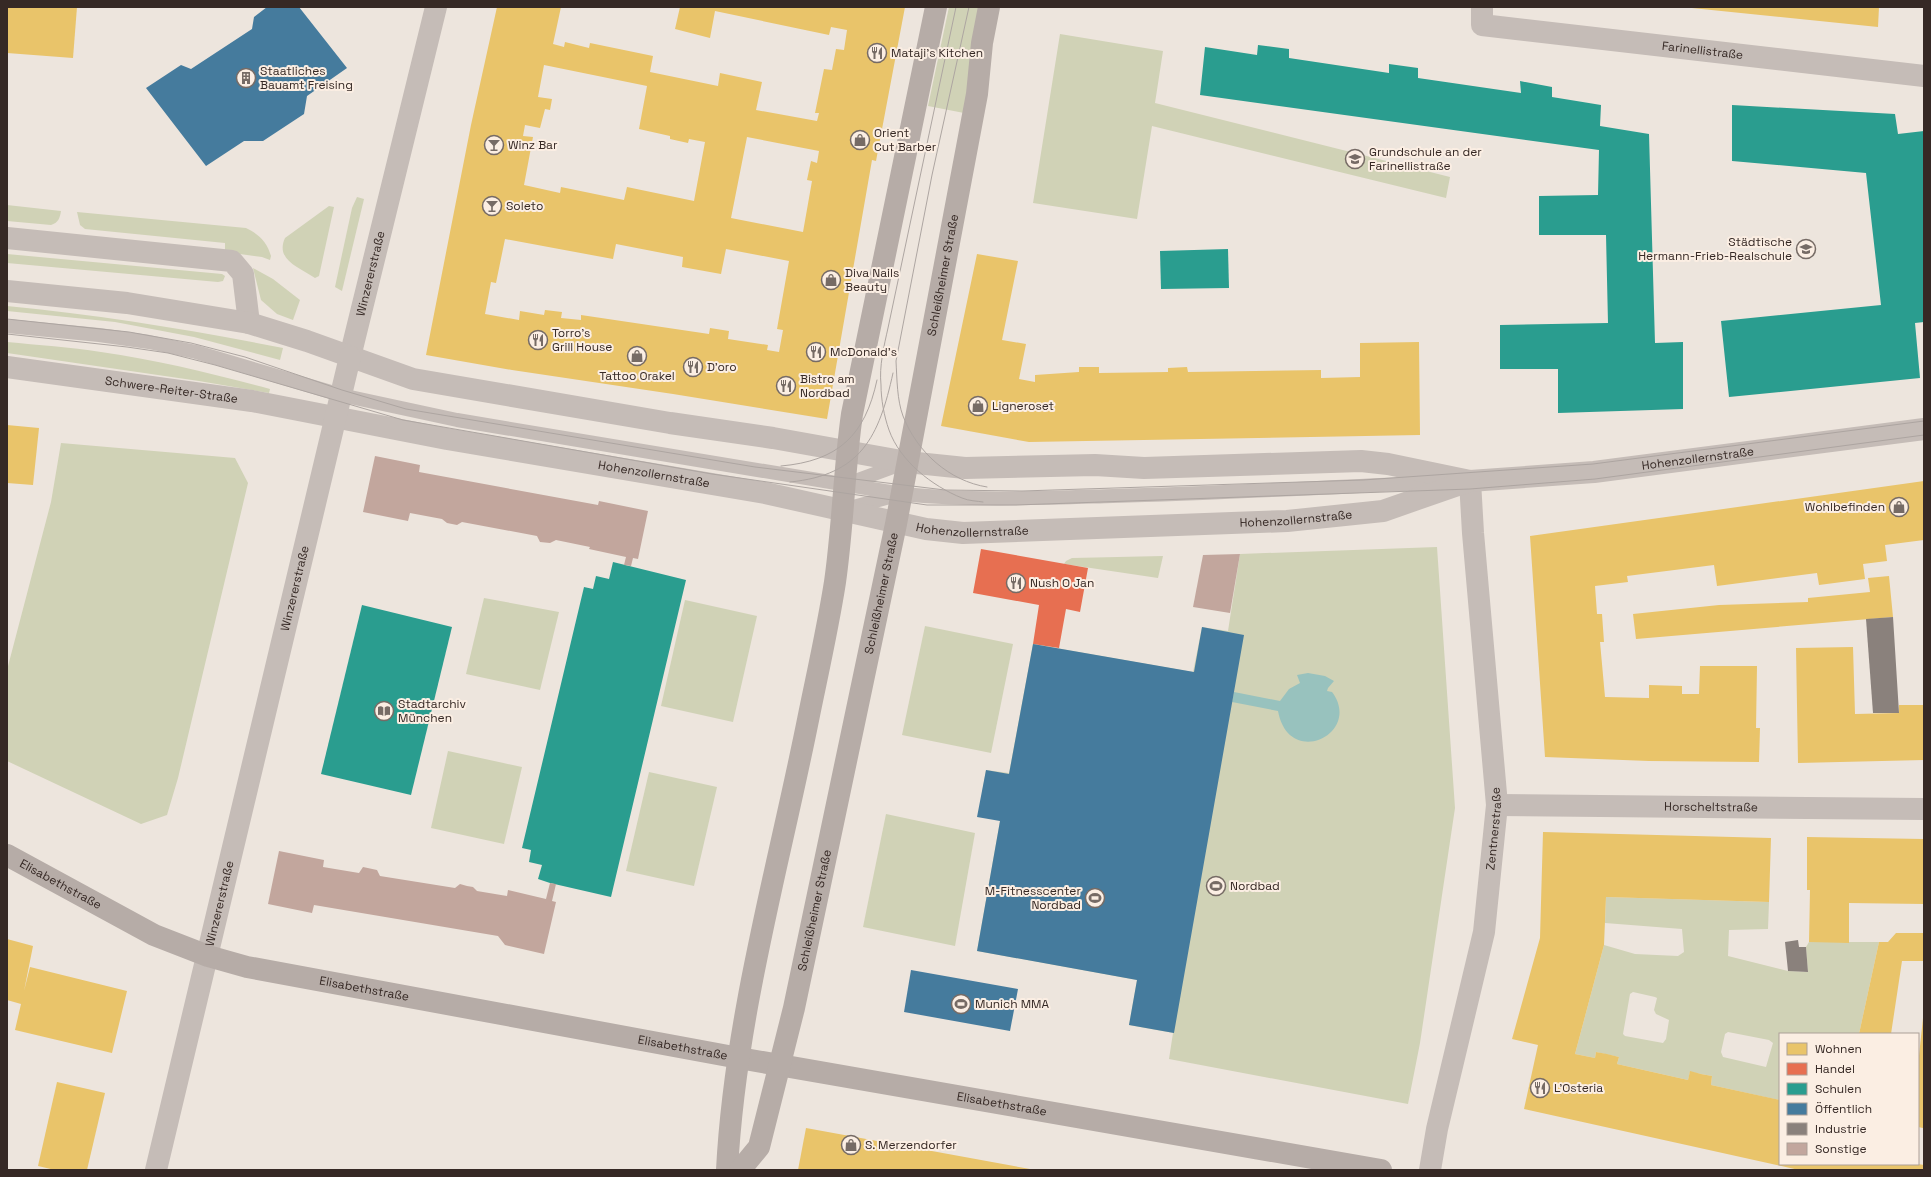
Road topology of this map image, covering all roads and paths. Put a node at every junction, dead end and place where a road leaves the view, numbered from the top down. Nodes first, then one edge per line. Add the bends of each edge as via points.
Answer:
1 (436, 7) edge
2 (936, 7) edge
3 (988, 7) edge
4 (1482, 16) edge
5 (1924, 76) edge
6 (7, 238) edge
7 (7, 291) edge
8 (249, 323) junction
9 (7, 326) edge
10 (350, 357) junction
11 (7, 368) edge
12 (341, 395) junction
13 (335, 418) junction
14 (376, 426) junction
15 (1924, 429) edge
16 (846, 450) junction
17 (907, 462) junction
18 (1470, 481) junction
19 (844, 485) junction
20 (902, 494) junction
21 (843, 510) junction
22 (896, 524) junction
23 (1497, 805) junction
24 (1924, 809) edge
25 (7, 855) edge
26 (208, 956) junction
27 (739, 1058) junction
28 (780, 1065) junction
29 (156, 1170) edge
30 (727, 1170) edge
31 (740, 1170) edge
32 (1381, 1170) edge
33 (1430, 1170) edge

1 - 10 street, Winzererstraße
2 - 16 main road
3 - 17 main road, Schleißheimer Straße via 977,94
4 - 5 street, Farinellistraße
6 - 8 street via 232,261 243,274
7 - 8 street via 127,303
8 - 10 street
9 - 12 lane via 149,342 202,354
10 - 12 street, Winzererstraße
10 - 16 street, Hohenzollernstraße via 413,379
11 - 13 street, Schwere-Reiter-Straße via 252,401
12 - 13 street, Winzererstraße
12 - 14 lane
12 - 19 lane via 457,420
13 - 14 street, Hohenzollernstraße
13 - 26 street, Winzererstraße
14 - 21 street, Hohenzollernstraße via 765,493
15 - 18 street, Hohenzollernstraße via 1594,472
16 - 17 street, Hohenzollernstraße
16 - 19 main road
17 - 18 street, Hohenzollernstraße via 965,468 1144,468 1361,461
17 - 19 lane
17 - 20 main road, Schleißheimer Straße
18 - 20 lane via 1218,493 1031,498 964,499
18 - 22 street, Hohenzollernstraße via 1383,511 1287,521 963,533
18 - 23 street, Zentnerstraße
19 - 20 lane
19 - 21 main road
20 - 21 lane
20 - 22 main road, Schleißheimer Straße
21 - 22 street, Hohenzollernstraße
21 - 27 main road via 835,583
22 - 28 main road, Schleißheimer Straße
23 - 24 street, Horscheltstraße
23 - 33 street, Zentnerstraße via 1484,932 1436,1129
25 - 26 main road, Elisabethstraße via 154,935
26 - 27 main road, Elisabethstraße via 247,967
26 - 29 street, Winzererstraße
27 - 28 main road, Elisabethstraße
27 - 30 main road via 729,1128
28 - 31 main road, Schleißheimer Straße via 760,1147
28 - 32 main road, Elisabethstraße

